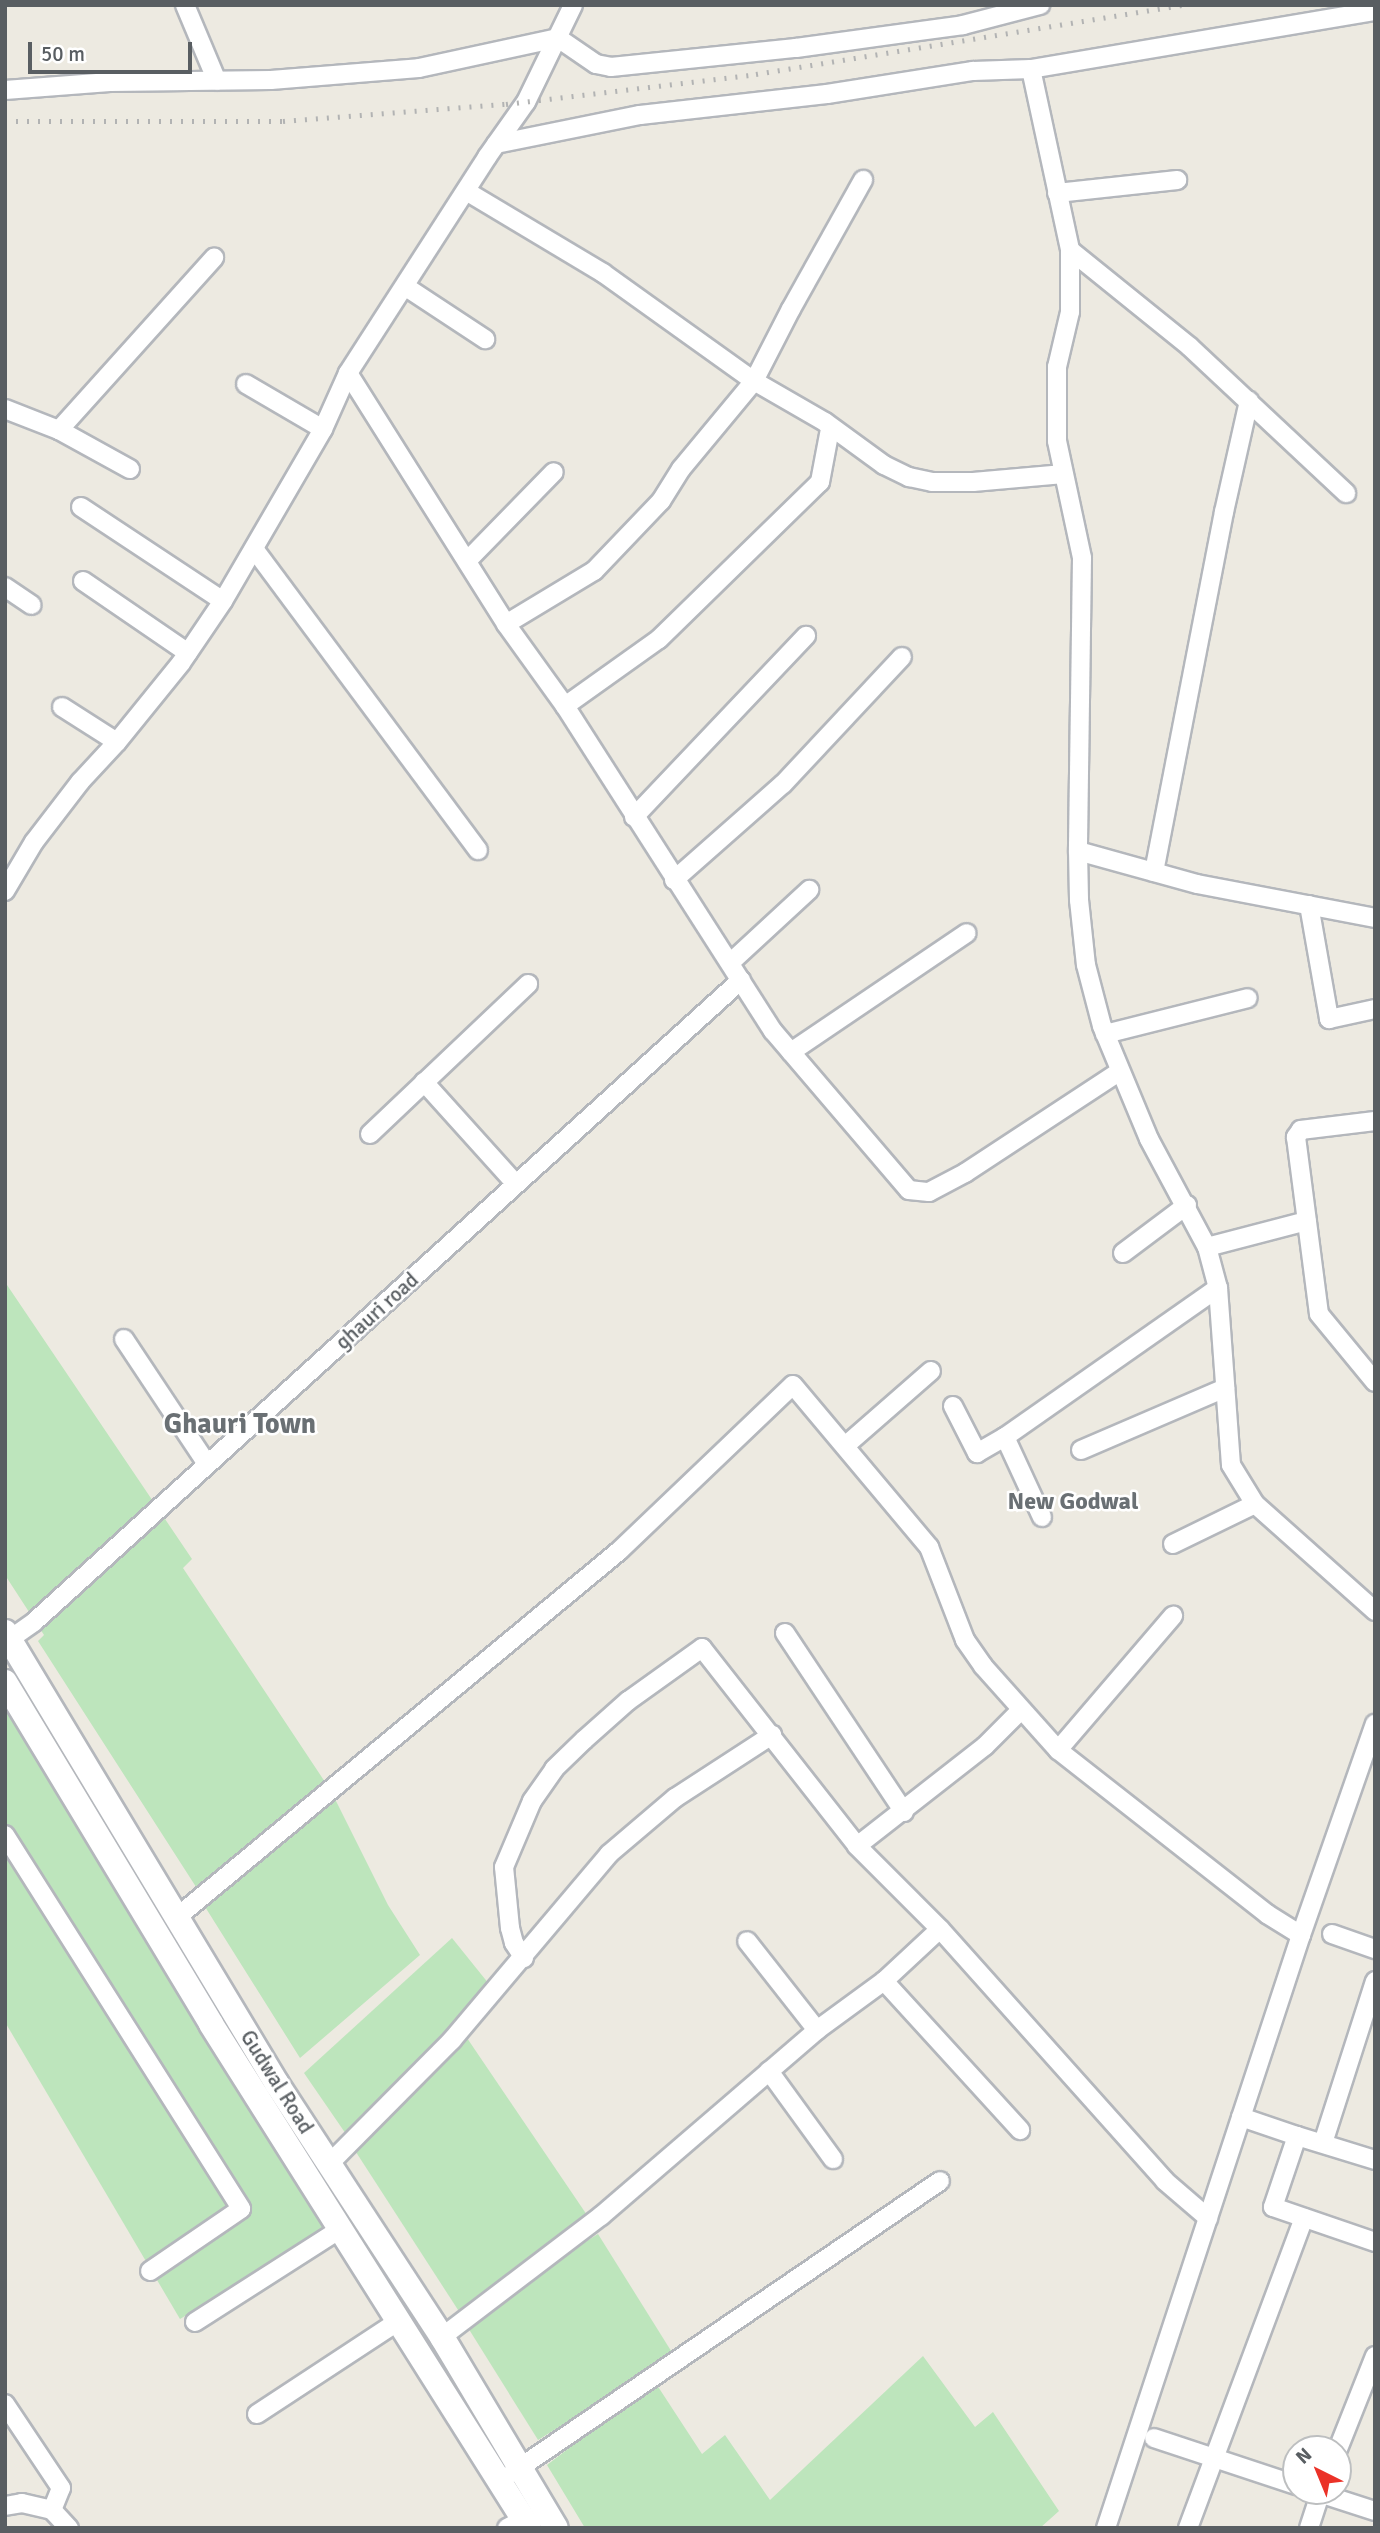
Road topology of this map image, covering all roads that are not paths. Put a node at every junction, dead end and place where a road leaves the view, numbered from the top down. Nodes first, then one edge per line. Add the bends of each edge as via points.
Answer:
1 (185, 5) edge
2 (573, 5) edge
3 (1030, 7) edge
4 (1375, 11) edge
5 (558, 38) junction
6 (1031, 69) junction
7 (217, 81) junction
8 (5, 90) edge
9 (496, 144) junction
10 (863, 180) dead end
11 (1177, 180) dead end
12 (466, 191) junction
13 (1057, 193) junction
14 (1070, 250) junction
15 (214, 258) dead end
16 (406, 287) junction
17 (485, 339) dead end
18 (348, 373) junction
19 (754, 382) junction
20 (246, 384) dead end
21 (1249, 401) junction
22 (5, 409) edge
23 (323, 429) junction
24 (831, 429) junction
25 (59, 430) junction
26 (130, 468) dead end
27 (554, 472) dead end
28 (1064, 474) junction
29 (1346, 493) dead end
30 (81, 507) dead end
31 (255, 550) junction
32 (467, 561) junction
33 (83, 581) dead end
34 (5, 587) edge
35 (223, 601) junction
36 (32, 605) dead end
37 (506, 624) junction
38 (806, 636) dead end
39 (188, 653) junction
40 (902, 657) dead end
41 (565, 706) junction
42 (62, 707) dead end
43 (117, 742) junction
44 (634, 817) junction
45 (478, 850) dead end
46 (1078, 851) junction
47 (1154, 872) junction
48 (674, 880) junction
49 (809, 890) dead end
50 (5, 891) edge
51 (1309, 905) junction
52 (1375, 918) edge
53 (967, 933) dead end
54 (730, 963) junction
55 (741, 980) junction
56 (528, 984) dead end
57 (1248, 998) dead end
58 (1375, 1009) edge
59 (1105, 1034) junction
60 (791, 1052) junction
61 (1119, 1072) junction
62 (424, 1082) junction
63 (1375, 1121) edge
64 (370, 1134) dead end
65 (516, 1184) junction
66 (1187, 1205) junction
67 (1307, 1221) junction
68 (1207, 1247) junction
69 (1123, 1253) dead end
70 (1218, 1288) junction
71 (124, 1339) dead end
72 (931, 1371) dead end
73 (1373, 1373) edge
74 (1225, 1388) junction
75 (953, 1406) dead end
76 (1004, 1437) junction
77 (845, 1446) junction
78 (1080, 1450) dead end
79 (207, 1464) junction
80 (1255, 1504) junction
81 (1042, 1517) dead end
82 (1173, 1544) dead end
83 (1375, 1611) edge
84 (1173, 1616) dead end
85 (785, 1633) dead end
86 (8, 1636) edge
87 (5, 1682) edge
88 (1021, 1710) junction
89 (1375, 1724) edge
90 (772, 1735) junction
91 (1058, 1750) junction
92 (904, 1812) junction
93 (5, 1835) edge
94 (857, 1846) junction
95 (176, 1918) junction
96 (940, 1929) junction
97 (1332, 1934) dead end
98 (1301, 1935) junction
99 (747, 1941) dead end
100 (1375, 1949) edge
101 (524, 1958) junction
102 (884, 1981) junction
103 (1375, 1982) edge
104 (817, 2030) junction
105 (769, 2071) junction
106 (1241, 2117) junction
107 (1020, 2130) dead end
108 (1297, 2136) junction
109 (1323, 2143) junction
110 (833, 2159) dead end
111 (1375, 2160) edge
112 (329, 2164) junction
113 (940, 2181) dead end
114 (1208, 2218) junction
115 (1304, 2218) junction
116 (342, 2228) junction
117 (1375, 2242) edge
118 (150, 2271) dead end
119 (400, 2320) junction
120 (195, 2322) dead end
121 (442, 2337) junction
122 (1375, 2356) edge
123 (5, 2404) edge
124 (257, 2414) dead end
125 (1344, 2435) edge
126 (1154, 2438) dead end
127 (1213, 2458) junction
128 (510, 2474) junction
129 (1282, 2480) edge
130 (1352, 2503) edge
131 (1315, 2505) edge
132 (5, 2506) edge
133 (52, 2510) junction
134 (1375, 2511) edge
135 (520, 2525) edge
136 (69, 2528) edge
137 (556, 2528) edge
138 (1106, 2528) edge
139 (1188, 2528) edge
140 (1309, 2528) edge

1 - 7 street
2 - 5 street
3 - 5 street via 963,26 611,67 596,64
4 - 6 street
5 - 7 street via 419,68
5 - 9 street via 526,102
6 - 9 street via 973,71 828,94 640,115
6 - 13 street
7 - 8 street via 110,82
9 - 12 street
10 - 19 street
11 - 13 street
12 - 16 street
12 - 19 street via 603,273
13 - 14 street
14 - 21 street
14 - 28 street via 1070,312 1057,367 1057,441
15 - 25 street
16 - 17 street
16 - 18 street
18 - 23 street
18 - 32 street
19 - 24 street
19 - 37 street via 681,469 661,501 594,571
20 - 23 street
21 - 29 street
21 - 47 street
22 - 25 street
23 - 31 street
24 - 28 street via 884,465 932,482
24 - 41 street via 820,482 659,639
25 - 26 street
27 - 32 street
28 - 46 street via 1082,558
30 - 35 street
31 - 35 street
31 - 45 street
32 - 37 street
33 - 39 street
34 - 36 street
35 - 39 street
37 - 41 street
38 - 44 street
39 - 43 street
40 - 48 street via 783,784
41 - 44 street
42 - 43 street
43 - 50 street via 34,842
44 - 48 street
46 - 47 street
46 - 59 street via 1086,965
47 - 51 street
48 - 54 street
49 - 54 street
51 - 52 street
51 - 58 street via 1329,1019
53 - 60 street
54 - 55 street
55 - 60 street
55 - 65 street, ghauri road
56 - 62 street
57 - 59 street
59 - 61 street
60 - 61 street via 909,1190 929,1192
61 - 66 street via 1149,1139
62 - 64 street
62 - 65 street
63 - 67 street via 1301,1130 1296,1137
65 - 79 street, ghauri road
66 - 68 street
66 - 69 street
67 - 68 street
67 - 73 street via 1319,1314
68 - 70 street
70 - 74 street
70 - 76 street
71 - 79 street
72 - 77 street
74 - 78 street
74 - 80 street via 1231,1465
75 - 76 street via 977,1453
76 - 81 street
77 - 88 street via 929,1547 965,1640
77 - 95 street via 793,1385 619,1551
79 - 86 street, ghauri road via 34,1622
80 - 82 street
80 - 83 street
84 - 91 street
85 - 92 street
86 - 95 main road, Gudwal Road
87 - 116 main road, Gudwal Road via 211,2024
88 - 91 street
88 - 92 street
89 - 98 street
90 - 94 street
90 - 101 street via 675,1798 610,1854
90 - 101 street via 702,1648 628,1701 584,1740 554,1769 532,1801 504,1867 510,1928
91 - 98 street via 1267,1914
92 - 94 street
93 - 118 street via 241,2209
94 - 96 street
95 - 112 main road, Gudwal Road
96 - 102 street
96 - 114 street via 1165,2181
97 - 100 street
98 - 106 street
99 - 104 street
101 - 112 street via 452,2040
102 - 104 street
102 - 107 street
103 - 109 street
104 - 105 street
105 - 110 street
105 - 121 street via 601,2216
106 - 108 street
106 - 114 street
108 - 109 street
108 - 115 street via 1273,2207
109 - 111 street
112 - 121 main road, Gudwal Road
113 - 128 street
114 - 138 street
115 - 117 street
115 - 127 street
116 - 119 main road, Gudwal Road
116 - 120 street
119 - 124 street
119 - 128 main road, Gudwal Road
121 - 128 main road, Gudwal Road
122 - 125 street
123 - 133 street via 61,2488
126 - 127 street
127 - 129 street
127 - 139 street
128 - 135 main road, Gudwal Road
128 - 137 main road, Gudwal Road
130 - 134 street
131 - 140 street
132 - 133 street via 22,2503
133 - 136 street

